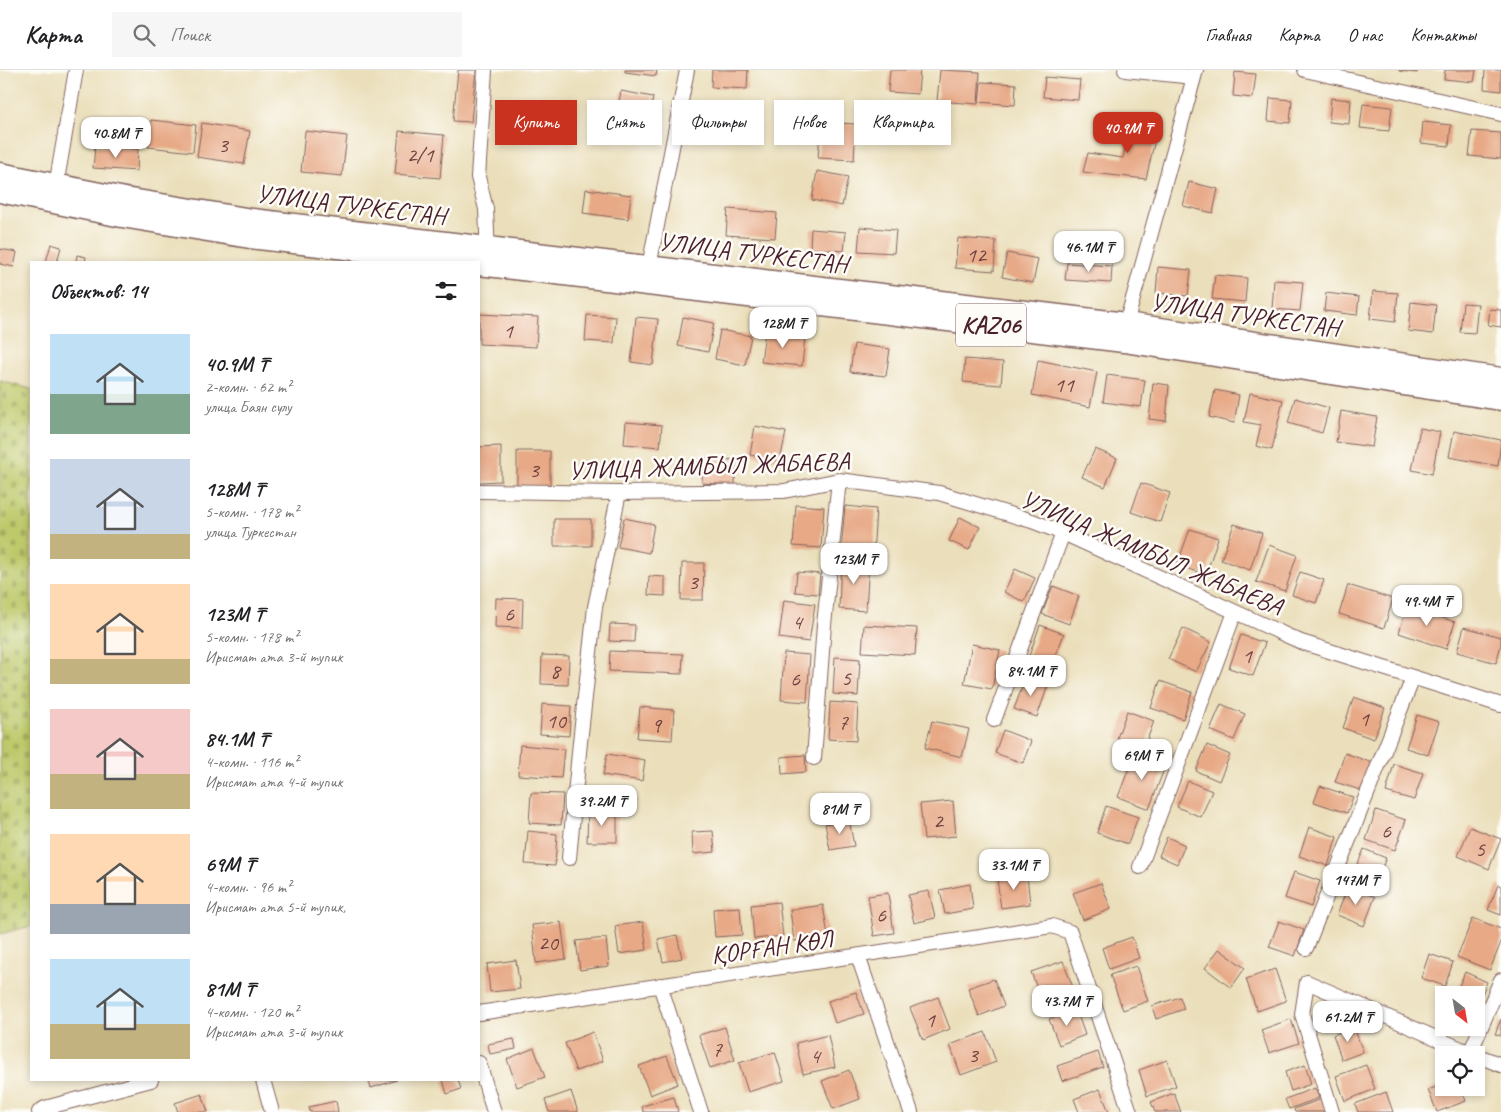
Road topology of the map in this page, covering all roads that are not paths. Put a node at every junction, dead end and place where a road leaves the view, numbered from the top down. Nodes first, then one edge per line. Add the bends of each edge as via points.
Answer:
1 (76, 70) edge
2 (485, 70) edge
3 (687, 70) edge
4 (1125, 70) edge
5 (1305, 70) edge
6 (1195, 74) edge
7 (1501, 114) edge
8 (0, 174) edge
9 (56, 186) junction
10 (0, 191) edge
11 (470, 258) edge
12 (649, 267) junction
13 (1126, 324) junction
14 (1501, 379) edge
15 (1501, 399) edge
16 (839, 480) junction
17 (480, 490) edge
18 (619, 493) junction
19 (1063, 533) junction
20 (1235, 612) junction
21 (1414, 678) junction
22 (1501, 705) edge
23 (994, 720) dead end
24 (814, 758) dead end
25 (569, 858) dead end
26 (1140, 867) dead end
27 (1306, 948) dead end
28 (858, 956) junction
29 (1501, 980) edge
30 (660, 986) junction
31 (480, 1014) edge
32 (1455, 1046) edge
33 (1477, 1046) edge
34 (1485, 1058) edge
35 (1501, 1065) edge
36 (480, 1066) edge
37 (148, 1081) edge
38 (263, 1081) edge
39 (43, 1111) edge
40 (272, 1112) edge
41 (494, 1112) edge
42 (702, 1112) edge
43 (911, 1112) edge
44 (1130, 1112) edge
45 (1332, 1112) edge

1 - 9 street
2 - 11 street via 478,177 486,209
3 - 12 street
4 - 6 street
5 - 7 street
6 - 13 street
8 - 9 highway, УЛИЦА ТУРКЕСТАН / KАZ06
9 - 11 highway, УЛИЦА ТУРКЕСТАН / KАZ06
10 - 11 highway, УЛИЦА ТУРКЕСТАН / KАZ06 via 122,216 250,237
11 - 12 highway, УЛИЦА ТУРКЕСТАН / KАZ06
11 - 15 highway, УЛИЦА ТУРКЕСТАН / KАZ06 via 1124,341
12 - 13 highway, УЛИЦА ТУРКЕСТАН / KАZ06
13 - 14 highway, УЛИЦА ТУРКЕСТАН / KАZ06
16 - 18 street, УЛИЦА ЖАМБЫЛ ЖАБАЕВА via 784,491
16 - 19 street, УЛИЦА ЖАМБЫЛ ЖАБАЕВА via 939,493
16 - 24 street
17 - 18 street, УЛИЦА ЖАМБЫЛ ЖАБАЕВА
18 - 25 street via 595,607
19 - 20 street, УЛИЦА ЖАМБЫЛ ЖАБАЕВА
19 - 23 street
20 - 21 street, УЛИЦА ЖАМБЫЛ ЖАБАЕВА via 1302,642
20 - 26 street
21 - 22 street, УЛИЦА ЖАМБЫЛ ЖАБАЕВА
21 - 27 street
28 - 30 street, ҚОРҒАН КӨЛ
28 - 43 street
28 - 44 street, ҚОРҒАН КӨЛ via 1052,926 1070,932
29 - 33 street
30 - 31 street, ҚОРҒАН КӨЛ
30 - 42 street
32 - 45 street via 1307,982 1302,1014
34 - 35 street
36 - 41 street
37 - 39 street
38 - 40 street

